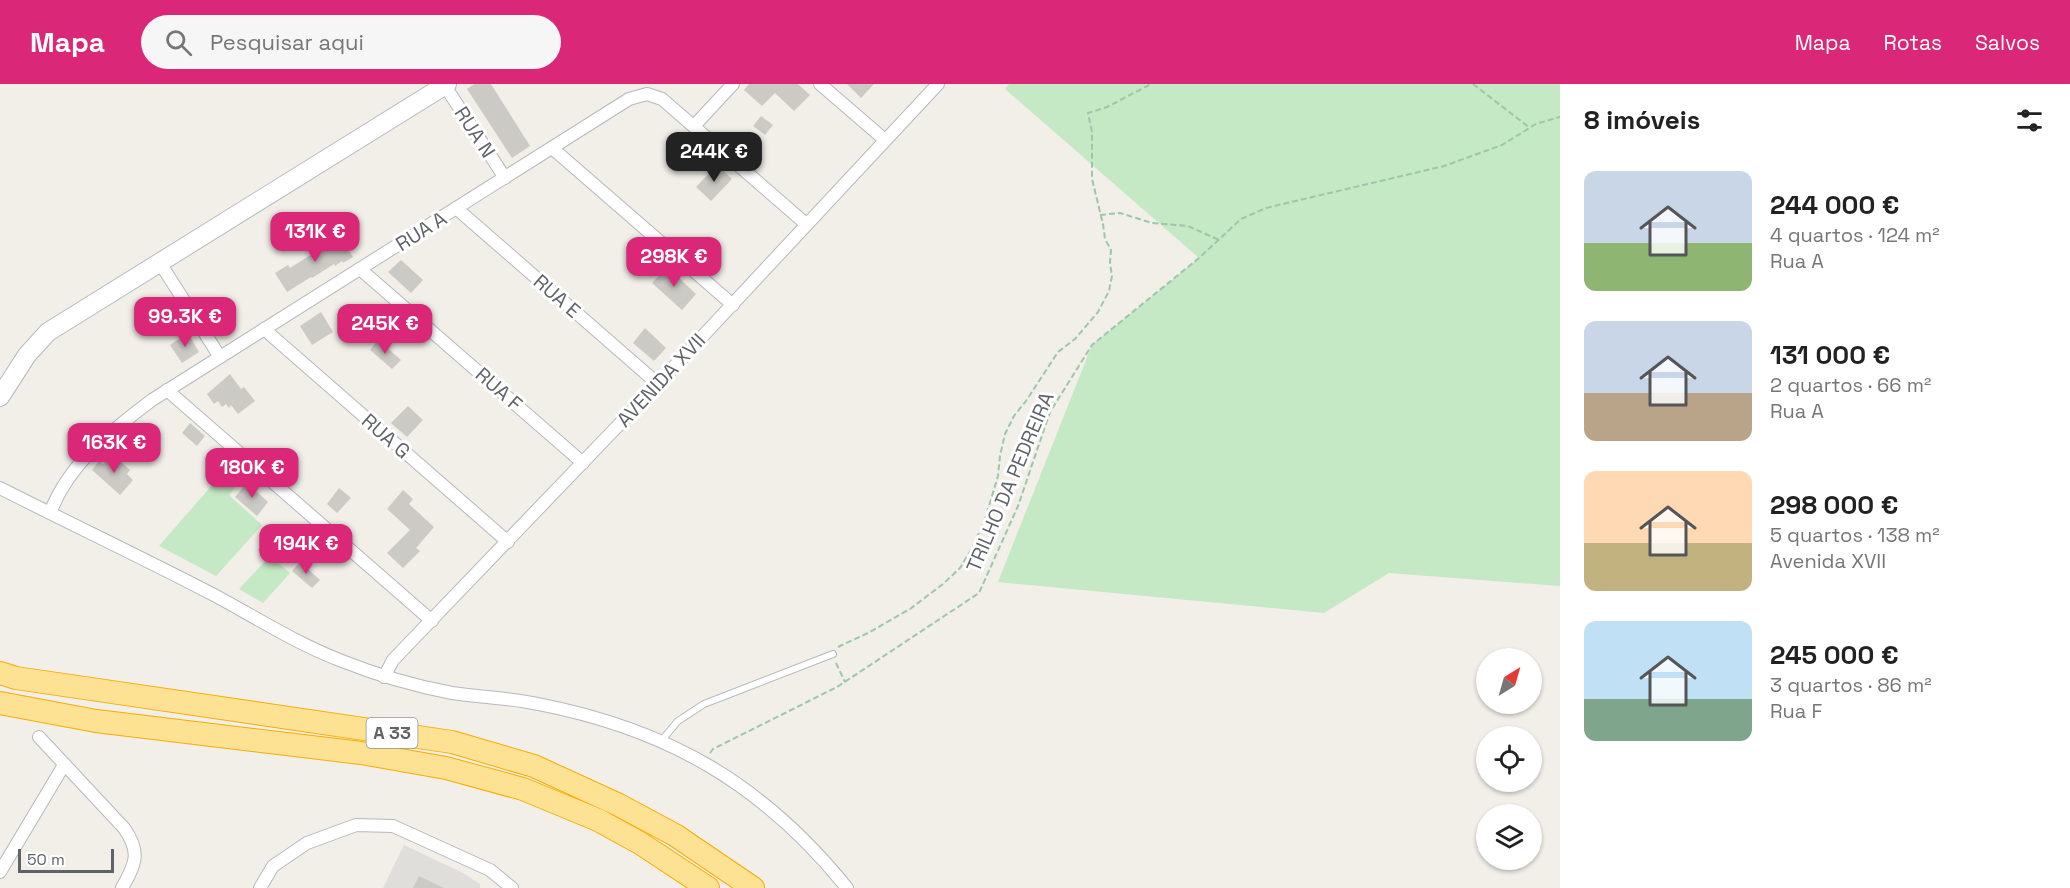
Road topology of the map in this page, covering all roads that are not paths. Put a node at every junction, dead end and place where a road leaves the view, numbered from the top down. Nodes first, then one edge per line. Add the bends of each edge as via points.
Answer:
1 (733, 84) edge
2 (820, 84) edge
3 (938, 84) edge
4 (446, 85) edge
5 (694, 126) junction
6 (885, 140) junction
7 (552, 148) junction
8 (504, 178) junction
9 (456, 208) junction
10 (806, 224) junction
11 (160, 263) junction
12 (360, 269) junction
13 (733, 304) junction
14 (264, 329) junction
15 (220, 357) junction
16 (658, 384) junction
17 (167, 390) junction
18 (0, 397) edge
19 (583, 463) junction
20 (0, 488) edge
21 (50, 513) junction
22 (508, 542) junction
23 (432, 621) junction
24 (833, 654) road end
25 (0, 673) edge
26 (384, 676) junction
27 (0, 703) edge
28 (39, 737) dead end
29 (662, 740) junction
30 (64, 765) junction
31 (0, 872) edge
32 (122, 888) edge
33 (260, 888) edge
34 (512, 888) edge
35 (708, 888) edge
36 (753, 888) edge
37 (847, 888) edge

1 - 5 street
2 - 6 street
3 - 6 street, AVENIDA XVII
4 - 8 street, RUA N
4 - 11 street
5 - 7 street, RUA A via 662,99 647,94 629,99
5 - 10 street, RUA A
6 - 10 street, AVENIDA XVII
7 - 8 street, RUA A
7 - 13 street
8 - 9 street, RUA A
9 - 12 street, RUA A
9 - 16 street, RUA E
10 - 13 street, AVENIDA XVII
11 - 15 street
11 - 18 street via 48,332 27,355
12 - 14 street, RUA A
12 - 19 street, RUA F
13 - 16 street, AVENIDA XVII
14 - 15 street, RUA A
14 - 22 street, RUA G
15 - 17 street, RUA A
16 - 19 street, AVENIDA XVII
17 - 21 street, RUA A via 112,430 88,453 57,496
17 - 23 street
19 - 22 street, AVENIDA XVII
20 - 21 street
21 - 26 street via 304,645
22 - 23 street, AVENIDA XVII
23 - 26 street, AVENIDA XVII via 393,660
24 - 29 lane via 704,704 678,721
25 - 36 highway, A 33 via 39,682 452,742 534,766 619,805 675,835
26 - 29 street via 450,692 581,712
27 - 35 highway, A 33 via 96,721 362,753 457,771 523,789 598,820
28 - 30 street
29 - 37 street via 727,776 778,815
30 - 31 street
30 - 32 street via 134,842 136,854
33 - 34 street via 273,866 307,843 356,825 393,826 490,870

